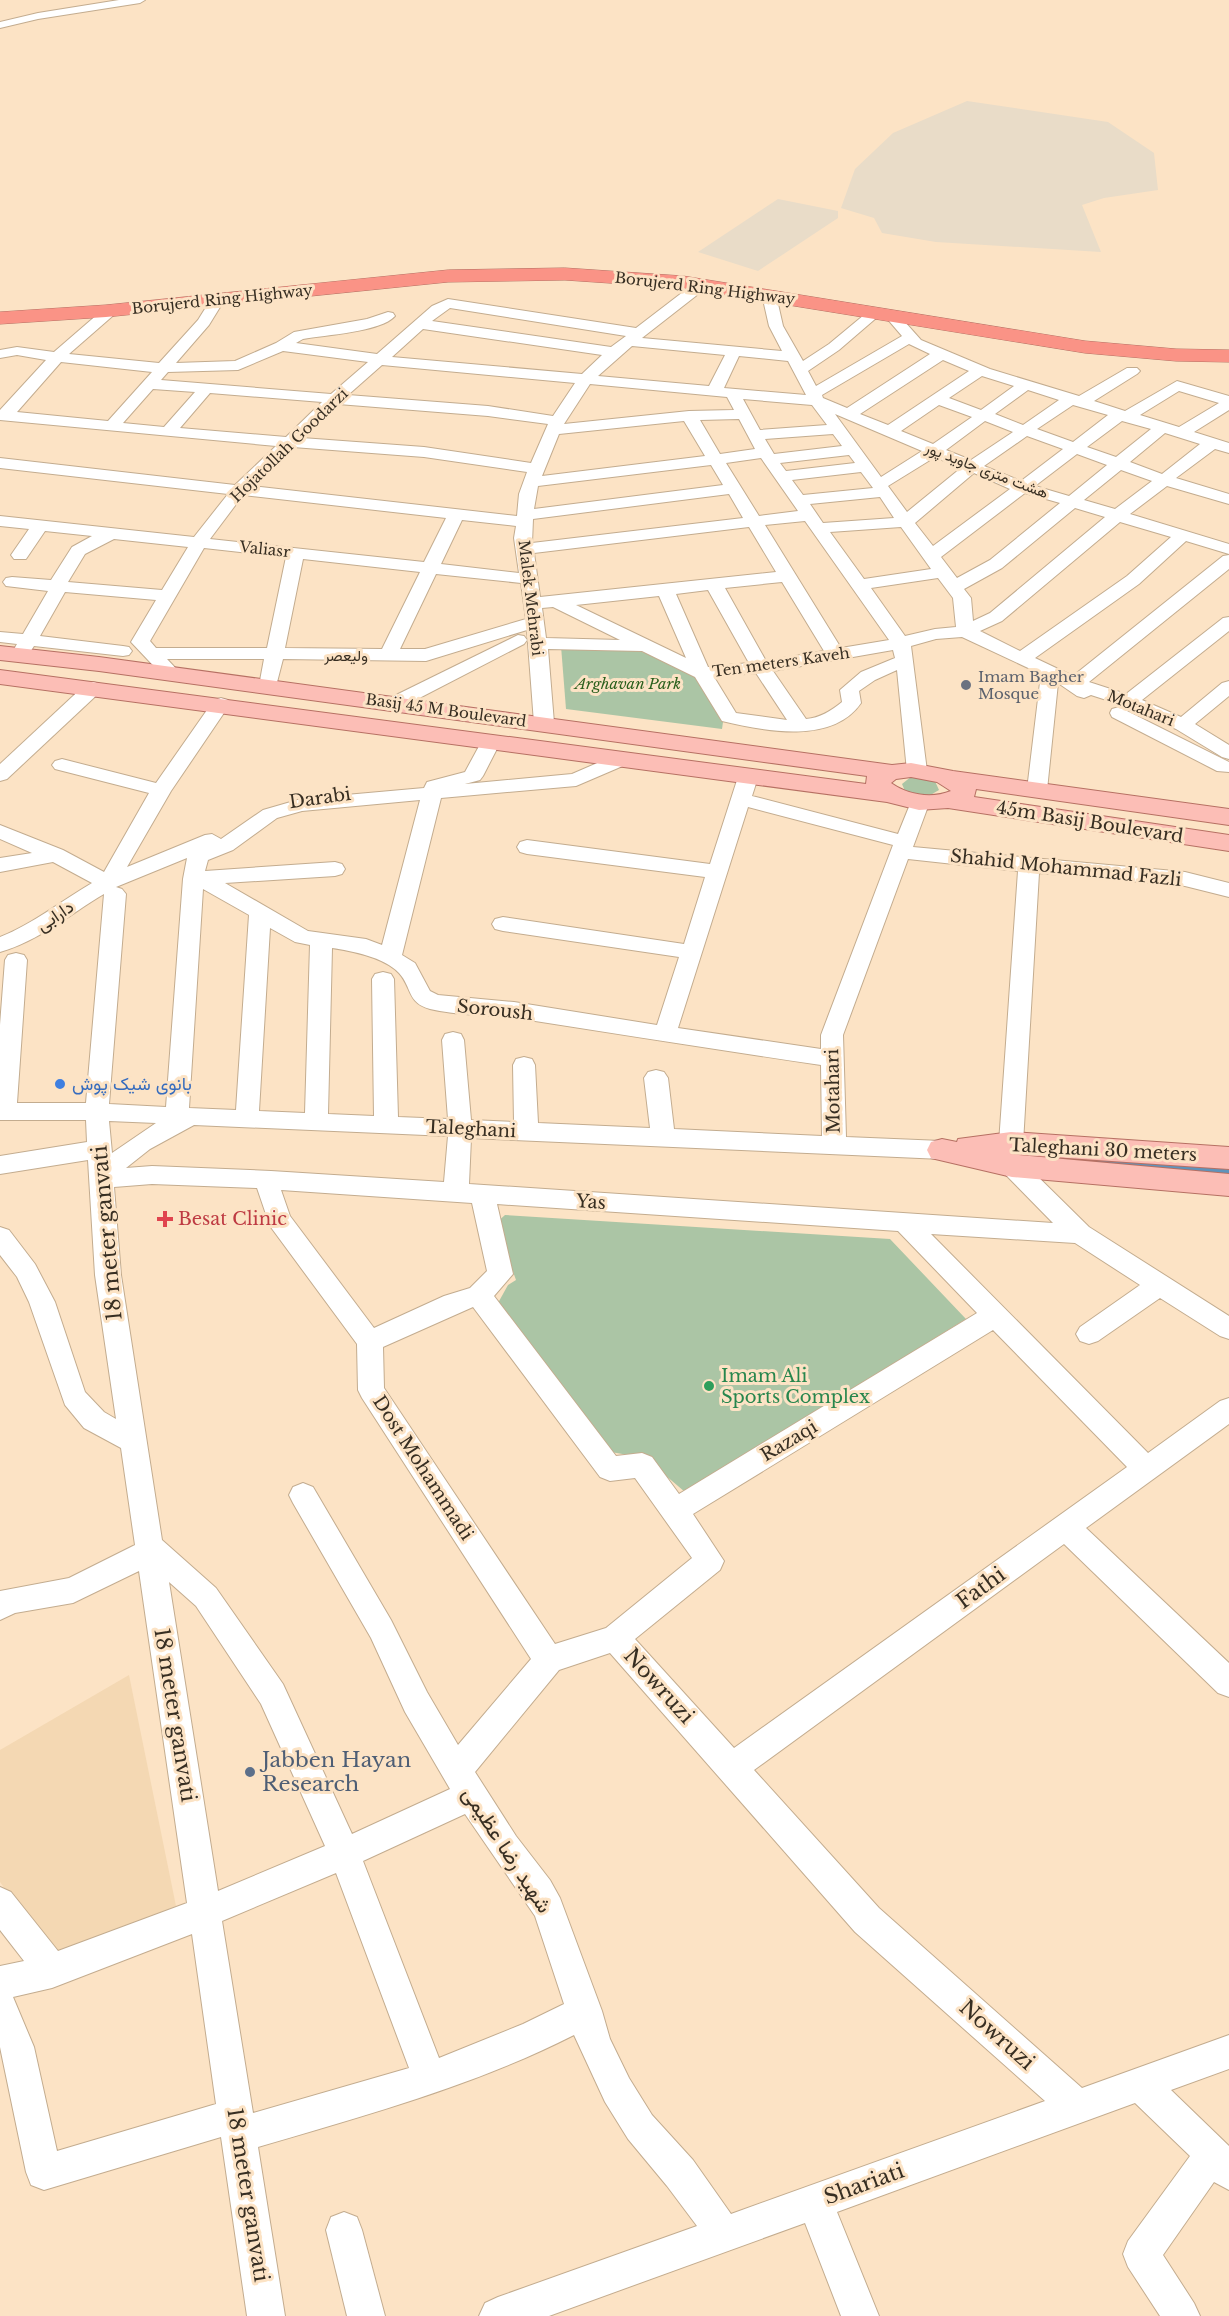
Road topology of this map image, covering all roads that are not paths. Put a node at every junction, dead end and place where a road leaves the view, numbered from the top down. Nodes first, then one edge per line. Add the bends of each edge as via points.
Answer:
1 (89, 0) edge
2 (140, 0) edge
3 (0, 17) edge
4 (0, 25) edge
5 (701, 285) junction
6 (769, 296) junction
7 (218, 299) junction
8 (0, 306) edge
9 (111, 310) junction
10 (883, 314) junction
11 (388, 316) dead end
12 (0, 318) edge
13 (419, 324) junction
14 (633, 337) junction
15 (910, 337) junction
16 (281, 346) junction
17 (1229, 346) edge
18 (17, 351) junction
19 (734, 351) junction
20 (613, 352) junction
21 (0, 354) edge
22 (941, 354) junction
23 (1229, 356) edge
24 (57, 357) junction
25 (381, 359) junction
26 (797, 363) junction
27 (164, 368) junction
28 (980, 370) junction
29 (0, 371) edge
30 (1132, 371) dead end
31 (585, 380) junction
32 (149, 384) junction
33 (1026, 385) junction
34 (205, 390) junction
35 (714, 392) junction
36 (733, 394) junction
37 (815, 397) junction
38 (335, 399) junction
39 (937, 399) junction
40 (1075, 401) junction
41 (1229, 402) edge
42 (745, 414) junction
43 (849, 414) junction
44 (2, 415) edge
45 (689, 416) junction
46 (982, 416) junction
47 (1122, 416) junction
48 (112, 426) junction
49 (555, 426) junction
50 (1162, 428) junction
51 (838, 429) junction
52 (890, 431) junction
53 (168, 432) junction
54 (1024, 432) junction
55 (1180, 434) junction
56 (755, 435) junction
57 (289, 442) junction
58 (1221, 445) edge
59 (1073, 449) junction
60 (854, 450) junction
61 (935, 450) junction
62 (767, 456) junction
63 (715, 459) junction
64 (0, 463) edge
65 (1118, 464) junction
66 (866, 466) junction
67 (972, 466) junction
68 (533, 476) junction
69 (780, 476) junction
70 (1164, 480) junction
71 (1024, 487) junction
72 (882, 488) junction
73 (733, 489) junction
74 (238, 491) junction
75 (1229, 499) edge
76 (798, 500) junction
77 (1074, 502) junction
78 (456, 515) junction
79 (1119, 516) junction
80 (524, 518) junction
81 (0, 521) edge
82 (753, 521) junction
83 (814, 521) junction
84 (906, 522) junction
85 (40, 525) junction
86 (111, 533) junction
87 (1183, 535) junction
88 (199, 542) junction
89 (524, 549) junction
90 (1229, 549) edge
91 (296, 552) junction
92 (20, 555) dead end
93 (932, 556) junction
94 (1229, 560) edge
95 (431, 567) junction
96 (943, 572) junction
97 (787, 576) junction
98 (530, 579) junction
99 (12, 582) dead end
100 (58, 584) junction
101 (714, 585) junction
102 (859, 585) junction
103 (954, 587) junction
104 (665, 590) junction
105 (166, 596) junction
106 (556, 602) junction
107 (533, 603) junction
108 (1229, 622) edge
109 (965, 631) junction
110 (537, 632) junction
111 (0, 637) edge
112 (649, 647) junction
113 (146, 648) junction
114 (16, 650) edge
115 (123, 651) junction
116 (903, 652) junction
117 (275, 655) junction
118 (388, 655) junction
119 (836, 655) junction
120 (1022, 658) junction
121 (99, 664) junction
122 (761, 667) junction
123 (702, 673) junction
124 (1050, 673) junction
125 (172, 674) junction
126 (0, 677) edge
127 (1075, 684) junction
128 (268, 686) junction
129 (1229, 687) edge
130 (93, 688) junction
131 (1130, 701) junction
132 (395, 703) junction
133 (220, 704) junction
134 (1208, 704) junction
135 (1229, 712) edge
136 (544, 723) junction
137 (800, 725) junction
138 (1184, 725) junction
139 (491, 741) junction
140 (1229, 753) edge
141 (625, 758) junction
142 (62, 765) dead end
143 (1229, 770) edge
144 (917, 771) junction
145 (749, 774) junction
146 (0, 775) edge
147 (889, 783) junction
148 (161, 790) junction
149 (432, 790) junction
150 (952, 790) junction
151 (1037, 790) junction
152 (741, 799) junction
153 (920, 801) junction
154 (1229, 817) edge
155 (0, 831) edge
156 (1229, 843) edge
157 (527, 847) dead end
158 (903, 847) junction
159 (56, 855) junction
160 (0, 865) edge
161 (1029, 866) junction
162 (335, 869) dead end
163 (717, 872) junction
164 (193, 879) junction
165 (112, 888) junction
166 (1229, 890) edge
167 (260, 912) junction
168 (503, 924) dead end
169 (321, 940) junction
170 (692, 952) junction
171 (8, 953) edge
172 (386, 968) junction
173 (665, 1035) junction
174 (453, 1040) dead end
175 (833, 1059) junction
176 (524, 1065) dead end
177 (656, 1078) dead end
178 (2, 1111) edge
179 (97, 1112) junction
180 (183, 1116) junction
181 (247, 1119) junction
182 (316, 1122) junction
183 (386, 1125) junction
184 (460, 1128) junction
185 (526, 1131) junction
186 (663, 1137) junction
187 (834, 1145) junction
188 (99, 1149) junction
189 (942, 1150) joint
190 (1012, 1154) junction
191 (1229, 1158) edge
192 (0, 1165) edge
193 (102, 1179) junction
194 (266, 1180) junction
195 (1229, 1185) edge
196 (469, 1193) junction
197 (905, 1222) junction
198 (1080, 1234) junction
199 (0, 1237) edge
200 (1159, 1285) junction
201 (479, 1295) junction
202 (996, 1315) junction
203 (1229, 1329) edge
204 (1089, 1334) dead end
205 (370, 1341) junction
206 (1229, 1410) edge
207 (133, 1441) junction
208 (1146, 1469) junction
209 (303, 1495) dead end
210 (675, 1511) junction
211 (1066, 1527) junction
212 (149, 1548) junction
213 (2, 1598) edge
214 (615, 1638) junction
215 (549, 1660) junction
216 (1229, 1683) edge
217 (733, 1767) junction
218 (464, 1783) junction
219 (345, 1855) junction
220 (0, 1903) edge
221 (205, 1913) junction
222 (52, 1971) junction
223 (0, 1983) edge
224 (0, 2006) edge
225 (585, 2011) junction
226 (1229, 2052) edge
227 (430, 2079) junction
228 (1140, 2084) junction
229 (1077, 2107) junction
230 (237, 2125) junction
231 (1221, 2163) edge
232 (815, 2202) junction
233 (344, 2230) dead end
234 (724, 2234) junction
235 (266, 2316) edge
236 (366, 2316) edge
237 (498, 2316) edge
238 (860, 2316) edge
239 (1181, 2316) edge

1 - 3 street
2 - 4 street
5 - 6 highway, Borujerd Ring Highway
5 - 7 highway, Borujerd Ring Highway via 625,276 487,274
5 - 14 street, Malek Mehrabi
6 - 10 highway, Borujerd Ring Highway
6 - 26 street via 777,326
7 - 9 highway, Borujerd Ring Highway
7 - 27 street via 204,322
8 - 17 highway, Borujerd Ring Highway via 423,268 593,265 696,274 1123,341
9 - 12 highway, Borujerd Ring Highway
9 - 24 street
10 - 15 street
10 - 23 highway, Borujerd Ring Highway via 1085,347
10 - 26 street via 834,347
11 - 16 street via 370,323 299,335
13 - 14 street, Hojatollah Goodarzi via 448,303
13 - 20 street
13 - 25 street, Hojatollah Goodarzi
14 - 19 street
14 - 20 street, Malek Mehrabi
15 - 22 street
15 - 37 street
16 - 25 street, هشت متری جاوید پور
16 - 27 street via 238,365
18 - 21 street
18 - 24 street
18 - 29 street
19 - 26 street
19 - 35 street
20 - 31 street, Malek Mehrabi
22 - 28 street
22 - 43 street
24 - 27 street
24 - 44 street
25 - 31 street, هشت متری جاوید پور
25 - 38 street, Hojatollah Goodarzi
26 - 37 street
27 - 32 street
28 - 33 street
28 - 39 street
30 - 40 street
31 - 35 street, هشت متری جاوید پور
31 - 49 street, Malek Mehrabi
32 - 34 street
32 - 48 street
33 - 40 street
33 - 46 street
34 - 38 street
34 - 53 street
35 - 36 street, هشت متری جاوید پور
36 - 37 street, هشت متری جاوید پور
36 - 42 street
37 - 43 street, هشت متری جاوید پور
37 - 51 street
38 - 49 street via 488,411
38 - 57 street, Hojatollah Goodarzi
39 - 46 street
39 - 52 street
40 - 47 street
40 - 54 street
41 - 47 street via 1177,386
41 - 55 street
42 - 45 street
42 - 56 street
43 - 52 street, هشت متری جاوید پور
44 - 48 street
45 - 49 street
45 - 63 street
46 - 54 street
46 - 61 street
47 - 50 street
47 - 59 street
48 - 53 street
49 - 68 street, Malek Mehrabi
50 - 55 street
50 - 65 street
51 - 56 street
51 - 60 street
52 - 61 street, هشت متری جاوید پور
53 - 57 street
54 - 59 street
54 - 67 street
55 - 58 street
56 - 62 street
57 - 68 street via 424,453
57 - 74 street, Hojatollah Goodarzi
58 - 70 street
59 - 65 street
59 - 71 street
60 - 62 street
60 - 66 street
61 - 67 street, هشت متری جاوید پور
61 - 72 street
62 - 63 street
62 - 69 street
63 - 68 street
63 - 73 street
64 - 74 street
65 - 70 street
65 - 77 street
66 - 69 street
66 - 72 street
67 - 71 street, هشت متری جاوید پور
67 - 84 street
68 - 80 street, Malek Mehrabi
69 - 76 street
70 - 75 street
70 - 79 street
71 - 77 street, هشت متری جاوید پور
71 - 93 street
72 - 76 street
72 - 84 street
73 - 80 street
73 - 82 street
74 - 78 street
74 - 88 street, Hojatollah Goodarzi
76 - 83 street
77 - 79 street, هشت متری جاوید پور
77 - 103 street via 996,564
78 - 80 street
78 - 95 street
79 - 87 street, هشت متری جاوید پور
79 - 109 street via 996,617
80 - 89 street, Malek Mehrabi
81 - 85 street, Valiasr
82 - 83 street
82 - 89 street
82 - 97 street
83 - 84 street
83 - 102 street
84 - 93 street
85 - 86 street, Valiasr
85 - 92 street
86 - 88 street, Valiasr
86 - 100 street via 78,551
87 - 90 street, هشت متری جاوید پور
87 - 120 street via 1133,580
88 - 91 street, Valiasr
88 - 105 street, Hojatollah Goodarzi
89 - 98 street, Malek Mehrabi
91 - 95 street, Valiasr
91 - 117 street
93 - 96 street
94 - 127 street
95 - 98 street, Valiasr
95 - 118 street
96 - 102 street
96 - 103 street
97 - 101 street
97 - 119 street
98 - 107 street, Malek Mehrabi
99 - 100 street
100 - 105 street
100 - 114 street via 56,594
101 - 104 street
101 - 122 street
102 - 116 street
103 - 109 street via 962,598
104 - 106 street
104 - 123 street
105 - 113 street, Hojatollah Goodarzi
106 - 107 street, Ten meters Kaveh
106 - 112 street, Ten meters Kaveh
107 - 110 street, Malek Mehrabi
108 - 131 street
109 - 116 street via 935,634
109 - 120 street, Motahari
110 - 112 street
110 - 118 street, ولیعصر via 426,655
110 - 132 street
110 - 136 street, Malek Mehrabi
111 - 114 street
112 - 123 street, Ten meters Kaveh
113 - 115 street
113 - 117 street, ولیعصر
113 - 125 street
114 - 115 street
114 - 121 main road, Basij 45 M Boulevard
115 - 121 street
116 - 119 street, Ten meters Kaveh
116 - 137 street via 849,690 852,703 834,718
116 - 144 street
117 - 118 street, ولیعصر
117 - 128 street
119 - 122 street, Ten meters Kaveh
120 - 124 street, Motahari
121 - 125 main road, Basij 45 M Boulevard
122 - 123 street, Ten meters Kaveh
122 - 137 street
123 - 137 street via 729,717
124 - 127 street, Motahari
124 - 151 street
125 - 128 main road, Basij 45 M Boulevard
126 - 130 main road, Basij 45 M Boulevard
127 - 131 street, Motahari
127 - 143 street via 1094,700
128 - 132 main road, Basij 45 M Boulevard
129 - 134 street
130 - 133 main road, Basij 45 M Boulevard
130 - 146 street
131 - 138 street, Motahari
132 - 136 main road, Basij 45 M Boulevard
133 - 139 main road, Basij 45 M Boulevard
133 - 148 street
134 - 135 street
134 - 138 street
136 - 147 main road, Basij 45 M Boulevard
138 - 140 street, Motahari
139 - 141 main road, Basij 45 M Boulevard
139 - 149 street, Darabi via 473,776
141 - 145 main road, Basij 45 M Boulevard
141 - 149 street via 576,780
142 - 148 street
144 - 147 main road
144 - 150 main road
145 - 147 main road, Basij 45 M Boulevard
145 - 152 street
147 - 153 main road
148 - 165 street
149 - 164 street via 301,805 270,814 226,845 198,856
149 - 165 street, Darabi via 294,798 262,810 219,837
149 - 172 street
150 - 151 main road, 45m Basij Boulevard
150 - 153 main road
150 - 156 main road, 45m Basij Boulevard
151 - 154 main road, 45m Basij Boulevard
152 - 158 street, Shahid Mohammad Fazli
152 - 163 street
153 - 158 street, Motahari
155 - 159 street
157 - 163 street
158 - 161 street, Shahid Mohammad Fazli
158 - 175 street, Motahari via 832,1035
159 - 160 street
159 - 165 street
161 - 166 street, Shahid Mohammad Fazli via 1185,879
161 - 190 street
162 - 164 street
163 - 170 street
164 - 167 street, Soroush via 208,883
164 - 180 street
165 - 171 street, دارابی via 60,911
165 - 179 street, 18 meter ganvati
167 - 169 street, Soroush via 303,936
167 - 181 street
168 - 170 street
169 - 172 street, Soroush via 366,946
169 - 182 street
170 - 173 street
171 - 178 street
172 - 173 street, Soroush via 407,969 422,996 433,1002 514,1010
172 - 183 street
173 - 175 street, Soroush
174 - 184 street
175 - 187 street, Motahari
176 - 185 street
177 - 186 street
178 - 179 street, Taleghani
179 - 180 street, Taleghani
179 - 188 street, 18 meter ganvati
180 - 181 street, Taleghani
180 - 193 street via 141,1143
181 - 182 street, Taleghani
182 - 183 street, Taleghani
183 - 184 street, Taleghani
184 - 185 street, Taleghani
184 - 196 street
185 - 186 street, Taleghani
186 - 187 street, Taleghani
187 - 189 street, Taleghani
188 - 192 street
188 - 193 street, 18 meter ganvati
189 - 190 main road
190 - 191 main road, Taleghani 30 meters
190 - 195 main road
190 - 198 street
193 - 194 street, Yas via 152,1175
193 - 207 street, 18 meter ganvati via 108,1275
194 - 196 street, Yas
194 - 205 street via 279,1219
196 - 197 street, Yas
196 - 201 street via 500,1274
197 - 198 street, Yas
197 - 202 street
198 - 200 street
199 - 207 street via 26,1271 42,1302 74,1397 94,1420
200 - 203 street
200 - 204 street
201 - 205 street
201 - 210 street, Nowruzi via 610,1468 642,1465
202 - 208 street
202 - 210 street, Razaqi
205 - 215 street, Dost Mohammadi via 371,1390
206 - 208 street, Fathi
207 - 212 street, 18 meter ganvati
208 - 211 street, Fathi
209 - 218 street, شهید رضا عظیمی
210 - 214 street, Nowruzi via 710,1561
211 - 216 street
211 - 217 street, Fathi
212 - 213 street via 73,1590
212 - 219 street via 206,1597 272,1695
212 - 221 street, 18 meter ganvati
214 - 215 street
214 - 217 street, Nowruzi
215 - 218 street
217 - 229 street, Nowruzi via 867,1920
218 - 219 street
218 - 225 street, شهید رضا عظیمی via 549,1909
219 - 221 street
219 - 227 street
220 - 222 street
221 - 222 street
221 - 230 street, 18 meter ganvati
222 - 223 street
224 - 230 street via 17,2047 44,2172
225 - 227 street via 534,2037
225 - 234 street, شهید رضا عظیمی via 595,2046 640,2127 680,2173
226 - 228 street, Shariati
227 - 230 street
228 - 229 street, Shariati
228 - 231 street
229 - 232 street, Shariati
230 - 235 street, 18 meter ganvati
231 - 239 street via 1141,2254
232 - 234 street, Shariati
232 - 238 street
233 - 236 street
234 - 237 street, Shariati

